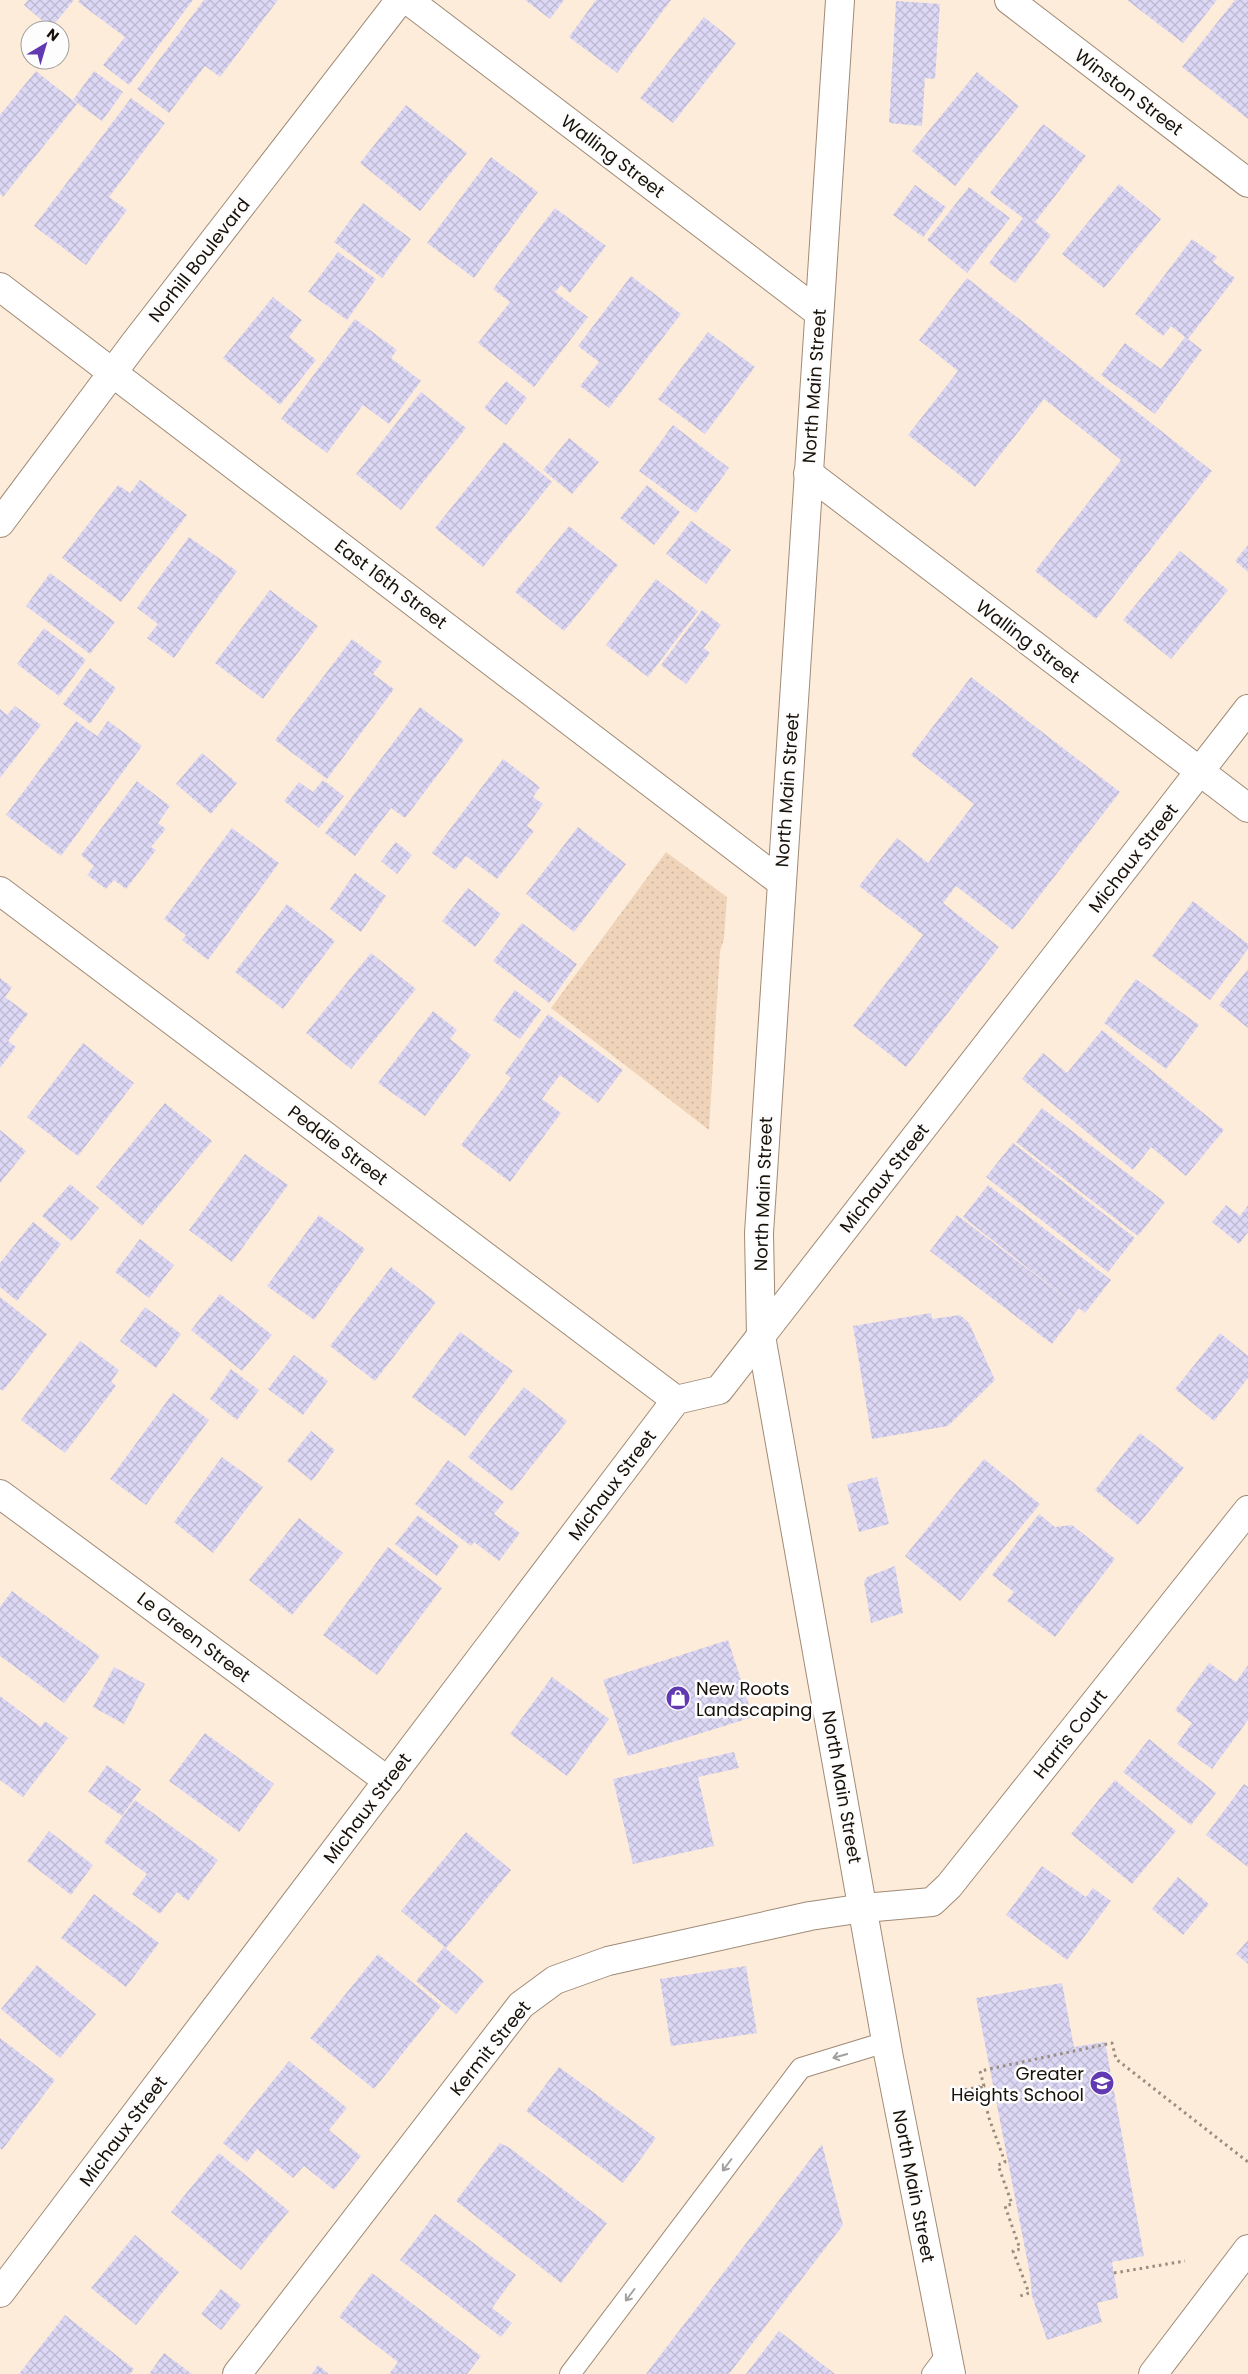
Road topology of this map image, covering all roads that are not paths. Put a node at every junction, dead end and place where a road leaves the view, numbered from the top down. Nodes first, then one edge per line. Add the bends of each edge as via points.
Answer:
1 (400, 0) edge
2 (408, 0) edge
3 (840, 0) edge
4 (1009, 0) edge
5 (1248, 183) edge
6 (0, 287) edge
7 (818, 312) junction
8 (114, 372) junction
9 (808, 473) junction
10 (0, 523) edge
11 (1248, 709) edge
12 (1200, 772) junction
13 (1248, 808) edge
14 (781, 882) junction
15 (0, 891) edge
16 (761, 1336) junction
17 (676, 1400) junction
18 (0, 1494) edge
19 (1248, 1510) edge
20 (388, 1781) junction
21 (864, 1908) junction
22 (886, 2042) junction
23 (1248, 2249) edge
24 (0, 2293) edge
25 (944, 2367) edge
26 (238, 2374) edge
27 (570, 2374) edge
28 (1153, 2374) edge

1 - 8 street, Norhill Boulevard
2 - 7 street, Walling Street
3 - 7 street, North Main Street
4 - 5 street, Winston Street
6 - 8 street, East 16th Street
7 - 9 street, North Main Street
8 - 10 street, Norhill Boulevard
8 - 14 street, East 16th Street
9 - 12 street, Walling Street
9 - 14 street, North Main Street
11 - 12 street, Michaux Street
12 - 13 street, Walling Street
12 - 16 street, Michaux Street
14 - 16 street, North Main Street via 759,1233
15 - 17 street, Peddie Street
16 - 17 street, Michaux Street via 720,1390
16 - 21 street, North Main Street
17 - 20 street, Michaux Street
18 - 20 street, Le Green Street
19 - 21 street, Harris Court via 949,1886 932,1902
20 - 24 street, Michaux Street
21 - 22 street, North Main Street
21 - 26 street, Kermit Street via 803,1917 608,1961 555,1980 521,2005
22 - 25 street, North Main Street
22 -> 27 lane via 801,2068
23 - 28 street

